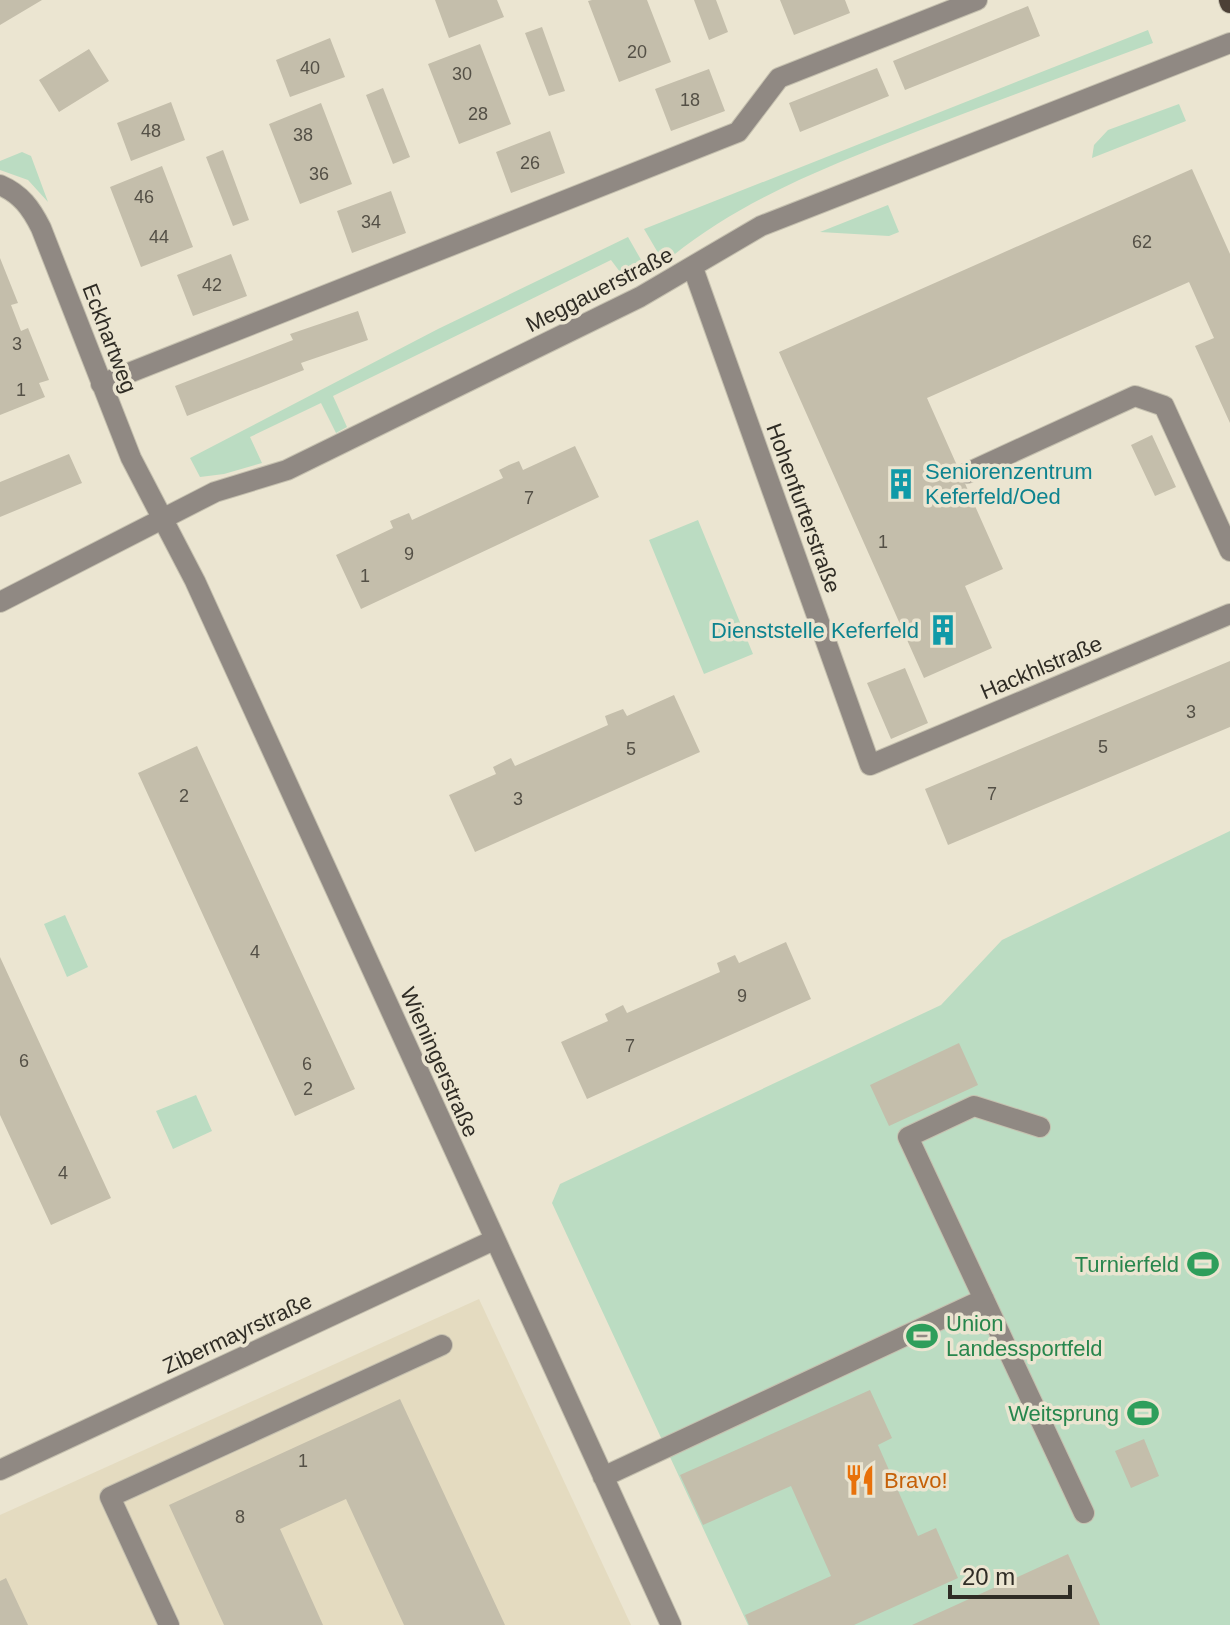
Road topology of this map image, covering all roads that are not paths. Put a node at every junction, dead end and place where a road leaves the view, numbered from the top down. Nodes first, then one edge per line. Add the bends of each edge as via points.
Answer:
1 (977, 0) edge
2 (1230, 43) edge
3 (0, 185) edge
4 (693, 268) junction
5 (101, 384) junction
6 (967, 473) dead end
7 (163, 519) junction
8 (1230, 551) edge
9 (0, 602) edge
10 (1230, 614) edge
11 (870, 765) joint
12 (1040, 1127) dead end
13 (494, 1240) junction
14 (984, 1299) junction
15 (442, 1345) dead end
16 (0, 1470) edge
17 (603, 1477) junction
18 (1084, 1513) dead end
19 (161, 1622) edge
20 (671, 1625) edge

1 - 5 street via 779,78 738,132
2 - 4 street, Meggauerstraße via 761,226
3 - 5 street, Eckhartweg via 18,194 36,218
4 - 7 street, Meggauerstraße via 287,470 215,492
4 - 11 street, Hohenfurterstraße
5 - 7 street, Eckhartweg
6 - 8 street via 1135,396 1164,406
7 - 9 street, Meggauerstraße
7 - 13 street, Wieningerstraße
10 - 11 street, Hackhlstraße
12 - 14 street via 974,1106 908,1137
13 - 16 street, Zibermayrstraße
13 - 17 street, Wieningerstraße
14 - 17 street
14 - 18 street
15 - 19 street via 110,1497
17 - 20 street, Wieningerstraße

